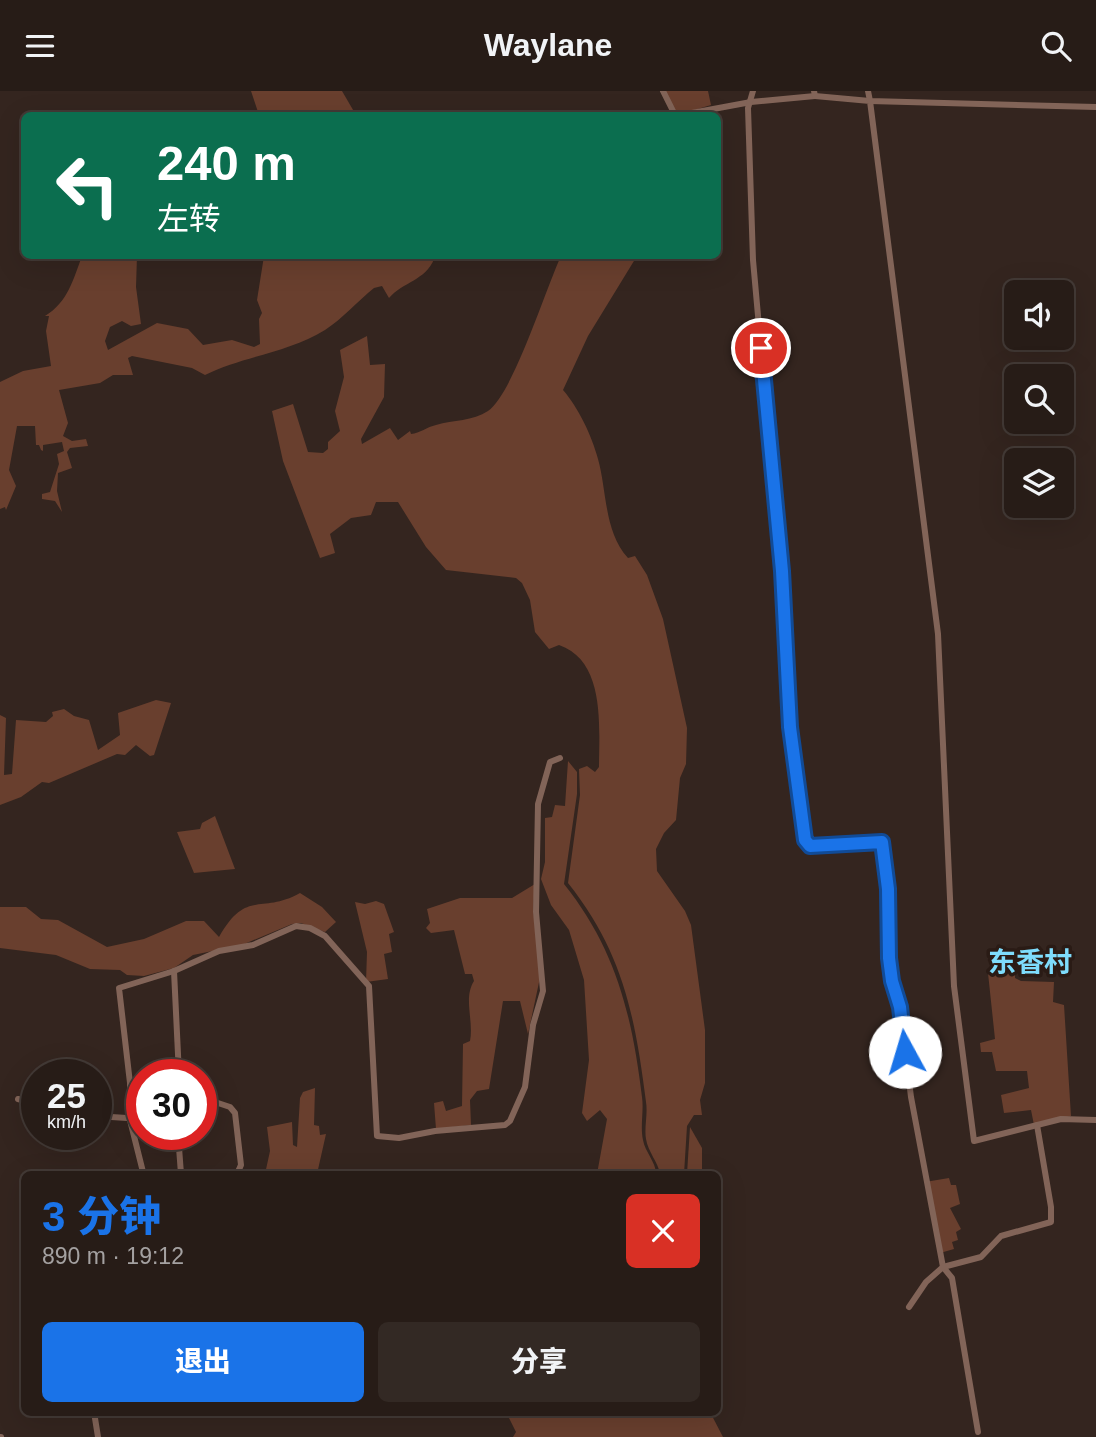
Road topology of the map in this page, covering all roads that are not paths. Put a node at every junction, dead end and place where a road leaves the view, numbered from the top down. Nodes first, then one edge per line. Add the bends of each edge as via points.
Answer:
1 (663, 91) edge
2 (753, 91) edge
3 (869, 91) edge
4 (815, 93) edge
5 (870, 101) junction
6 (751, 102) junction
7 (1096, 107) edge
8 (674, 112) edge
9 (697, 112) edge
10 (560, 758) dead end
11 (174, 971) junction
12 (127, 1059) edge
13 (177, 1059) edge
14 (18, 1099) dead end
15 (21, 1100) edge
16 (217, 1103) edge
17 (1096, 1120) edge
18 (1037, 1125) junction
19 (138, 1150) edge
20 (179, 1150) edge
21 (143, 1171) edge
22 (181, 1171) edge
23 (238, 1171) edge
24 (943, 1267) junction
25 (909, 1307) dead end
26 (95, 1416) edge
27 (978, 1432) dead end
28 (98, 1437) edge

1 - 8 street
2 - 6 street
3 - 5 street
4 - 5 street
4 - 6 street
5 - 7 street
5 - 18 street via 938,634 954,986 974,1140
6 - 9 street
6 - 24 street via 753,260 782,571 790,727 805,840 810,846 882,842 892,981
10 - 11 street via 550,762 538,804 536,912 543,991 533,1025 525,1087 505,1125 400,1138 377,1136 369,986 325,936 310,928 296,926
11 - 12 street via 119,988
11 - 13 street
14 - 15 street
16 - 23 street via 235,1114
17 - 18 street via 1061,1119
18 - 24 street via 1051,1222 1001,1236 981,1257
19 - 21 street
20 - 22 street
24 - 25 street
24 - 27 street via 953,1278
26 - 28 street

